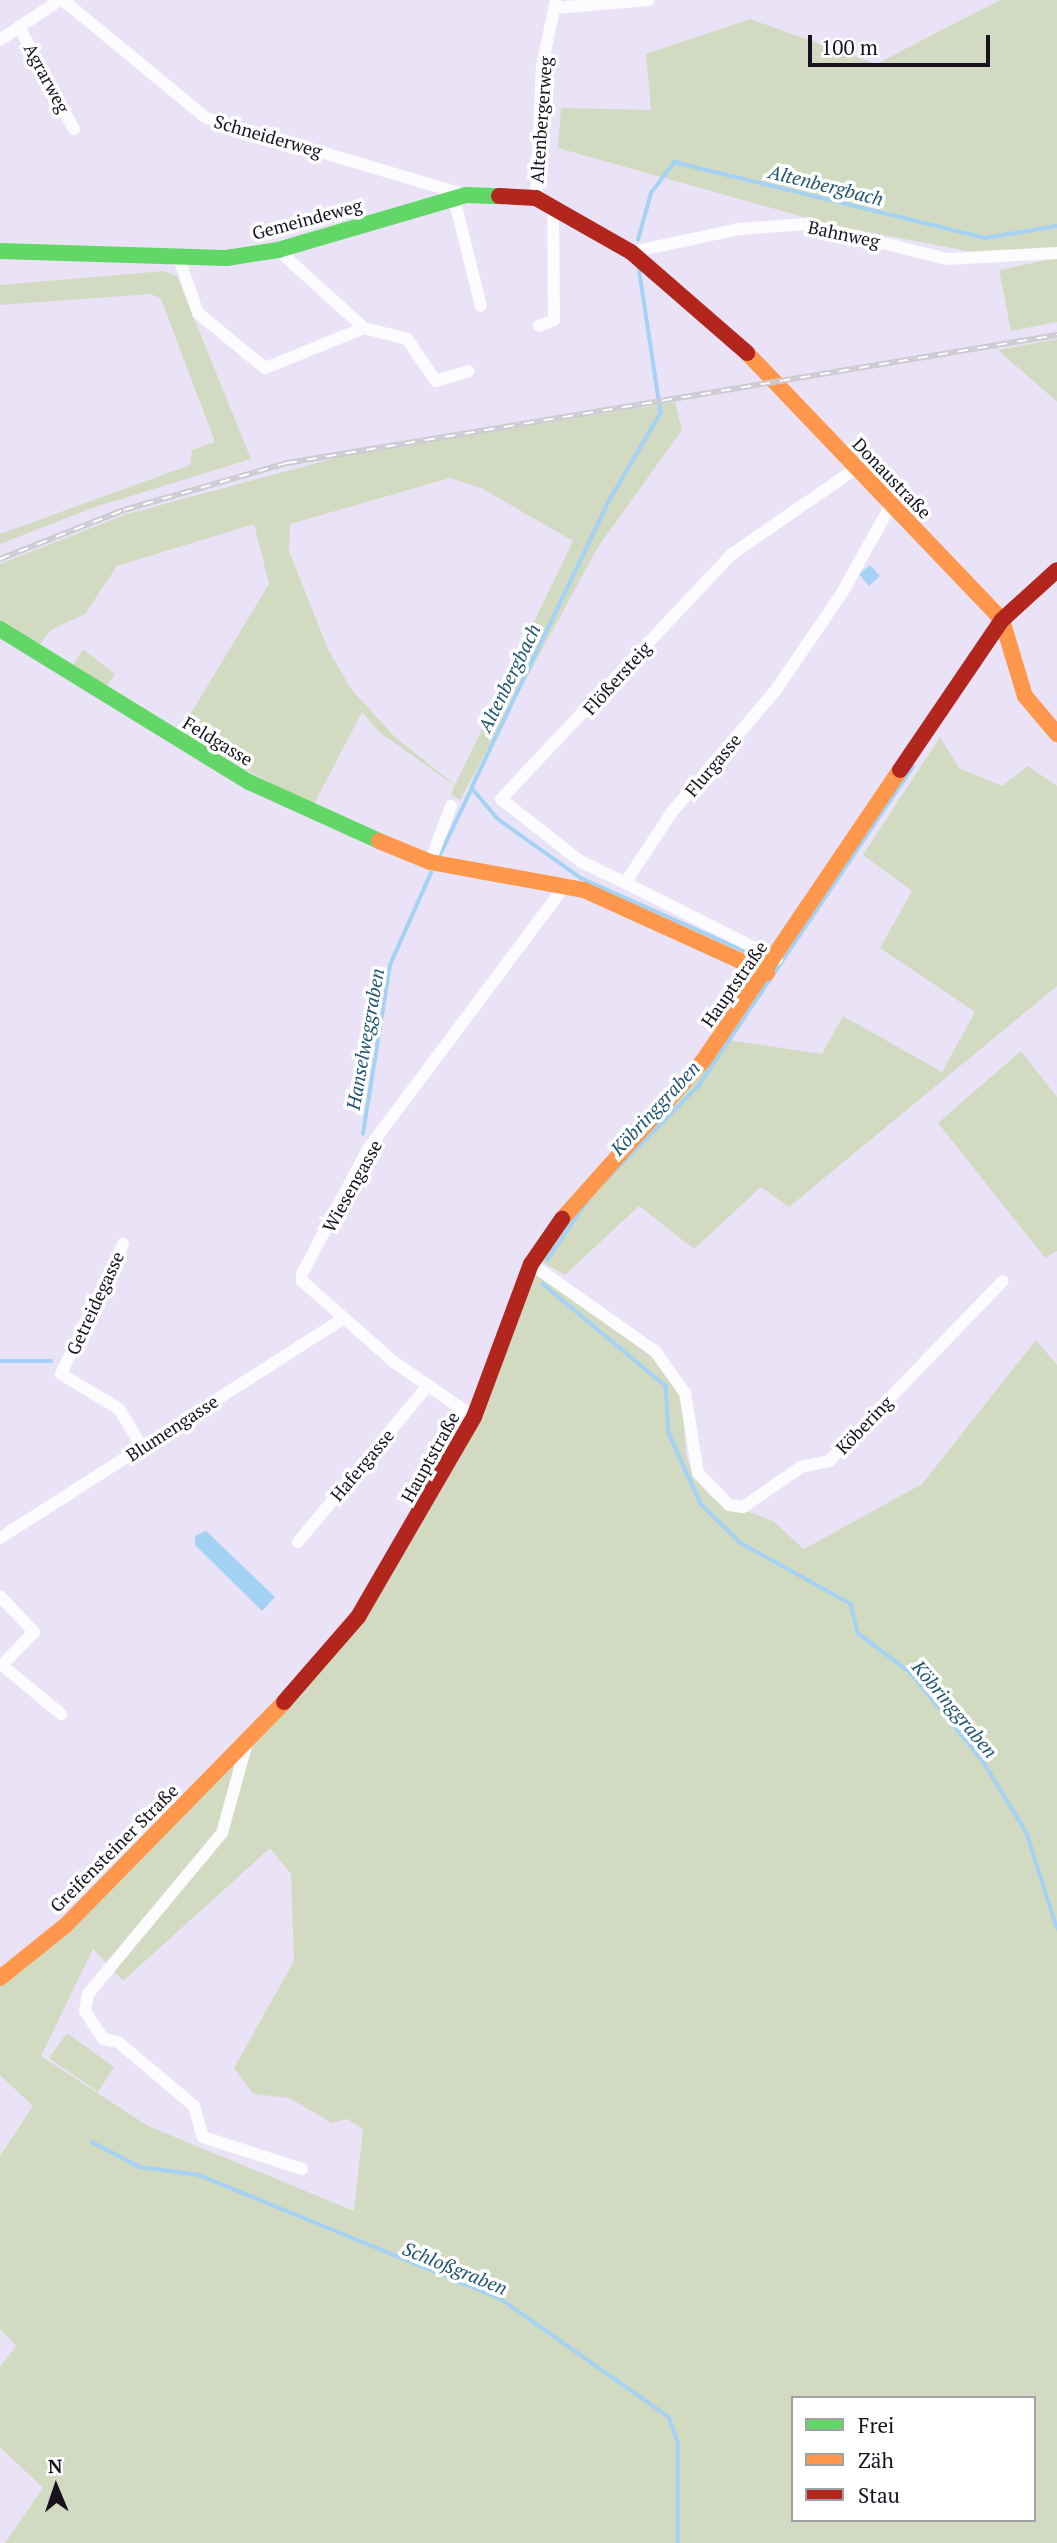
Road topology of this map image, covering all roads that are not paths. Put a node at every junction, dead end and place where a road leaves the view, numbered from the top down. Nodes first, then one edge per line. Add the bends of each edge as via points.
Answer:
1 (61, 0) edge
2 (649, 0) edge
3 (556, 4) edge
4 (19, 27) junction
5 (0, 40) edge
6 (75, 129) dead end
7 (460, 197) junction
8 (536, 198) junction
9 (553, 206) junction
10 (278, 250) junction
11 (0, 251) edge
12 (631, 252) junction
13 (1057, 253) edge
14 (178, 256) junction
15 (481, 306) dead end
16 (539, 326) dead end
17 (364, 328) junction
18 (469, 371) dead end
19 (855, 469) junction
20 (891, 505) junction
21 (1057, 570) edge
22 (1002, 620) junction
23 (0, 629) edge
24 (1057, 734) edge
25 (451, 806) dead end
26 (430, 862) junction
27 (625, 883) junction
28 (566, 884) junction
29 (777, 959) junction
30 (767, 973) junction
31 (123, 1244) dead end
32 (531, 1264) junction
33 (1003, 1280) dead end
34 (344, 1318) junction
35 (426, 1388) junction
36 (474, 1417) junction
37 (142, 1447) junction
38 (0, 1538) edge
39 (298, 1542) dead end
40 (0, 1596) edge
41 (61, 1714) dead end
42 (249, 1741) junction
43 (0, 1978) edge
44 (302, 2169) dead end

1 - 4 street
1 - 7 street, Schneiderweg via 206,118
2 - 3 street
3 - 8 street, Altenbergerweg via 542,66
4 - 5 street
4 - 6 street, Agrarweg
7 - 8 street, Gemeindeweg
7 - 10 street, Gemeindeweg
7 - 15 street
8 - 9 street, Donaustraße
9 - 12 street, Donaustraße
9 - 16 street via 554,320
10 - 14 street, Gemeindeweg
10 - 17 street
11 - 14 street, Gemeindeweg
12 - 13 street, Bahnweg via 805,224 948,259
12 - 19 street, Donaustraße via 756,362
14 - 17 street via 198,313 265,368
17 - 18 street via 407,339 436,381
19 - 20 street, Donaustraße
19 - 27 street, Flößersteig via 732,554 500,799 580,861
20 - 22 street, Donaustraße
20 - 27 street, Flurgasse via 842,593 775,691 672,813
21 - 22 street, Hauptstraße
22 - 24 street via 1025,696
22 - 29 street, Hauptstraße
23 - 26 street, Feldgasse via 249,782
25 - 26 street
26 - 28 street, Feldgasse
27 - 29 street
28 - 30 street, Feldgasse
28 - 34 street, Wiesengasse via 368,1149 302,1274 302,1281
29 - 30 street, Hauptstraße
30 - 32 street, Hauptstraße via 703,1061 575,1200
31 - 37 street, Getreidegasse via 61,1374 120,1409
32 - 33 street, Köbering via 655,1351 685,1393 687,1437 698,1473 729,1505 743,1507 801,1467 828,1461
32 - 36 street, Hauptstraße
34 - 35 street, Wiesengasse
34 - 37 street, Blumengasse
35 - 36 street, Wiesengasse
35 - 39 street, Hafergasse
36 - 42 street, Hauptstraße via 358,1617
37 - 38 street, Blumengasse
40 - 41 street via 34,1632 2,1665
42 - 43 street, Greifensteiner Straße via 65,1926
42 - 44 street via 222,1833 88,1994 85,2011 103,2039 128,2050 194,2106 203,2137

